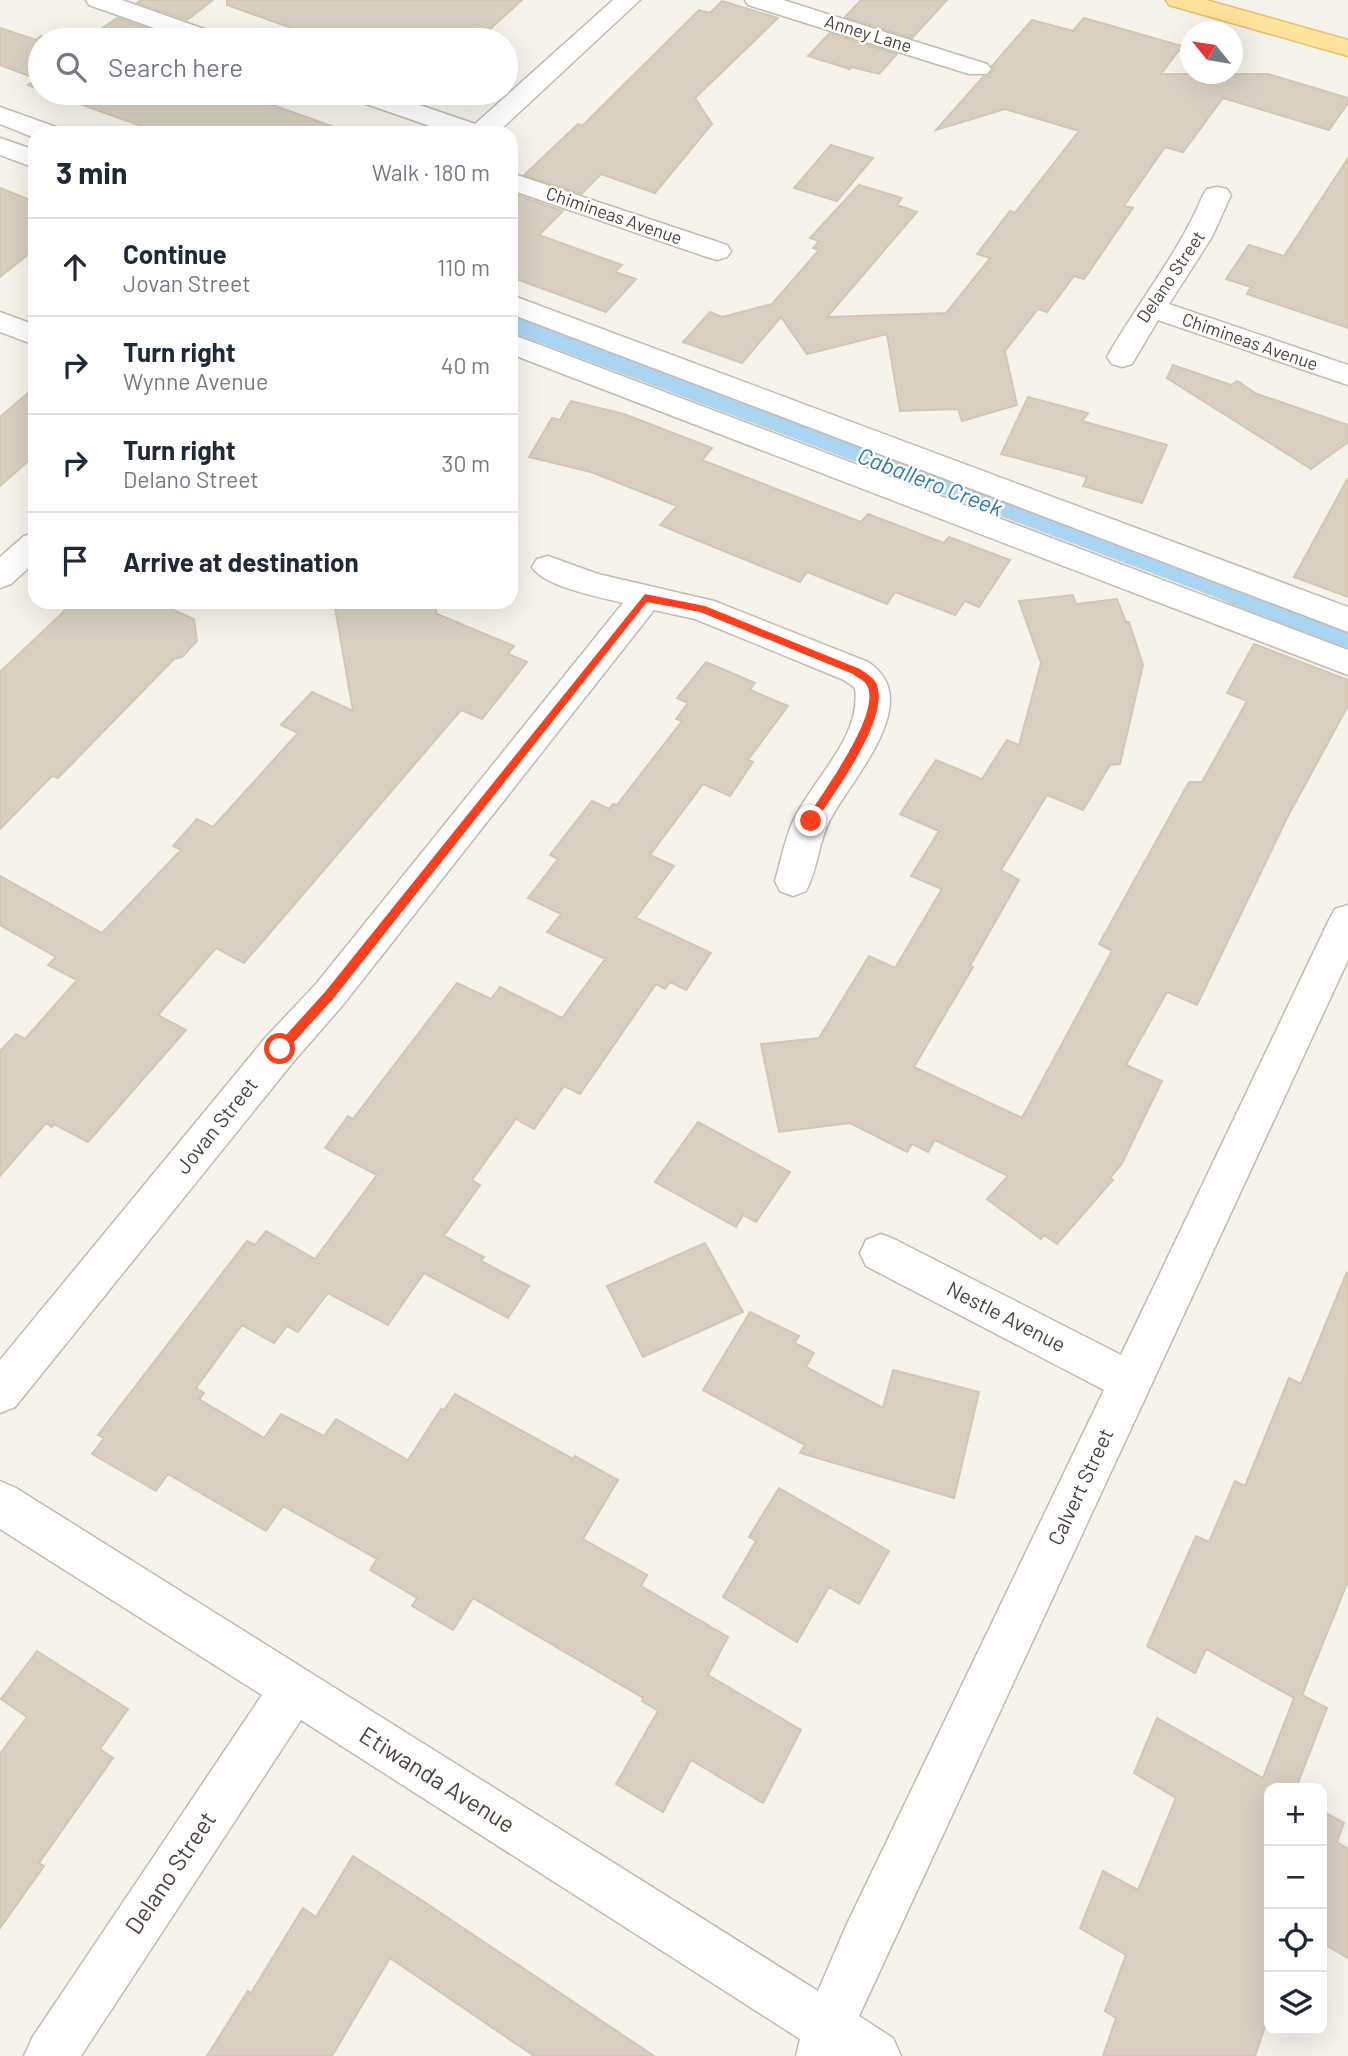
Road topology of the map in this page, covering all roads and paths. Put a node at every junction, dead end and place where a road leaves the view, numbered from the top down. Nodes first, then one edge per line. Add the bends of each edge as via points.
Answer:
1 (98, 0) edge
2 (628, 0) edge
3 (757, 0) edge
4 (1178, 0) edge
5 (178, 28) edge
6 (1348, 48) edge
7 (978, 69) dead end
8 (518, 100) edge
9 (395, 105) edge
10 (512, 105) edge
11 (0, 115) edge
12 (29, 126) edge
13 (455, 126) edge
14 (489, 126) edge
15 (0, 146) edge
16 (28, 157) edge
17 (518, 183) edge
18 (1217, 195) dead end
19 (717, 251) dead end
20 (518, 308) edge
21 (1152, 308) junction
22 (0, 321) edge
23 (28, 333) edge
24 (518, 344) edge
25 (1122, 357) dead end
26 (622, 364) junction
27 (1348, 376) edge
28 (817, 419) junction
29 (792, 450) junction
30 (28, 550) edge
31 (548, 567) dead end
32 (0, 576) edge
33 (645, 598) junction
34 (1348, 620) edge
35 (1348, 663) edge
36 (793, 881) dead end
37 (1348, 920) edge
38 (881, 1253) dead end
39 (1131, 1382) junction
40 (0, 1393) edge
41 (0, 1503) edge
42 (293, 1690) junction
43 (825, 2041) edge
44 (50, 2056) edge
45 (876, 2056) edge

1 - 5 street
2 - 8 street
3 - 7 street, Anney Lane
4 - 6 main road
9 - 13 street
10 - 14 street
11 - 12 street
15 - 16 street
17 - 19 street, Chimineas Avenue
18 - 21 street, Delano Street via 1206,225
20 - 26 street
21 - 25 street, Delano Street
21 - 27 street, Chimineas Avenue
22 - 23 street
24 - 26 street
26 - 28 street
26 - 29 street
28 - 29 street
28 - 34 street
29 - 35 street
30 - 32 street
31 - 33 street
33 - 36 street via 702,609 856,671 871,682 873,713 811,821
33 - 40 street, Jovan Street via 329,995
37 - 39 street, Calvert Street
38 - 39 street, Nestle Avenue
39 - 43 street, Calvert Street via 864,1944
41 - 42 street, Etiwanda Avenue
42 - 43 street, Etiwanda Avenue
42 - 44 street, Delano Street
43 - 45 street, Etiwanda Avenue

